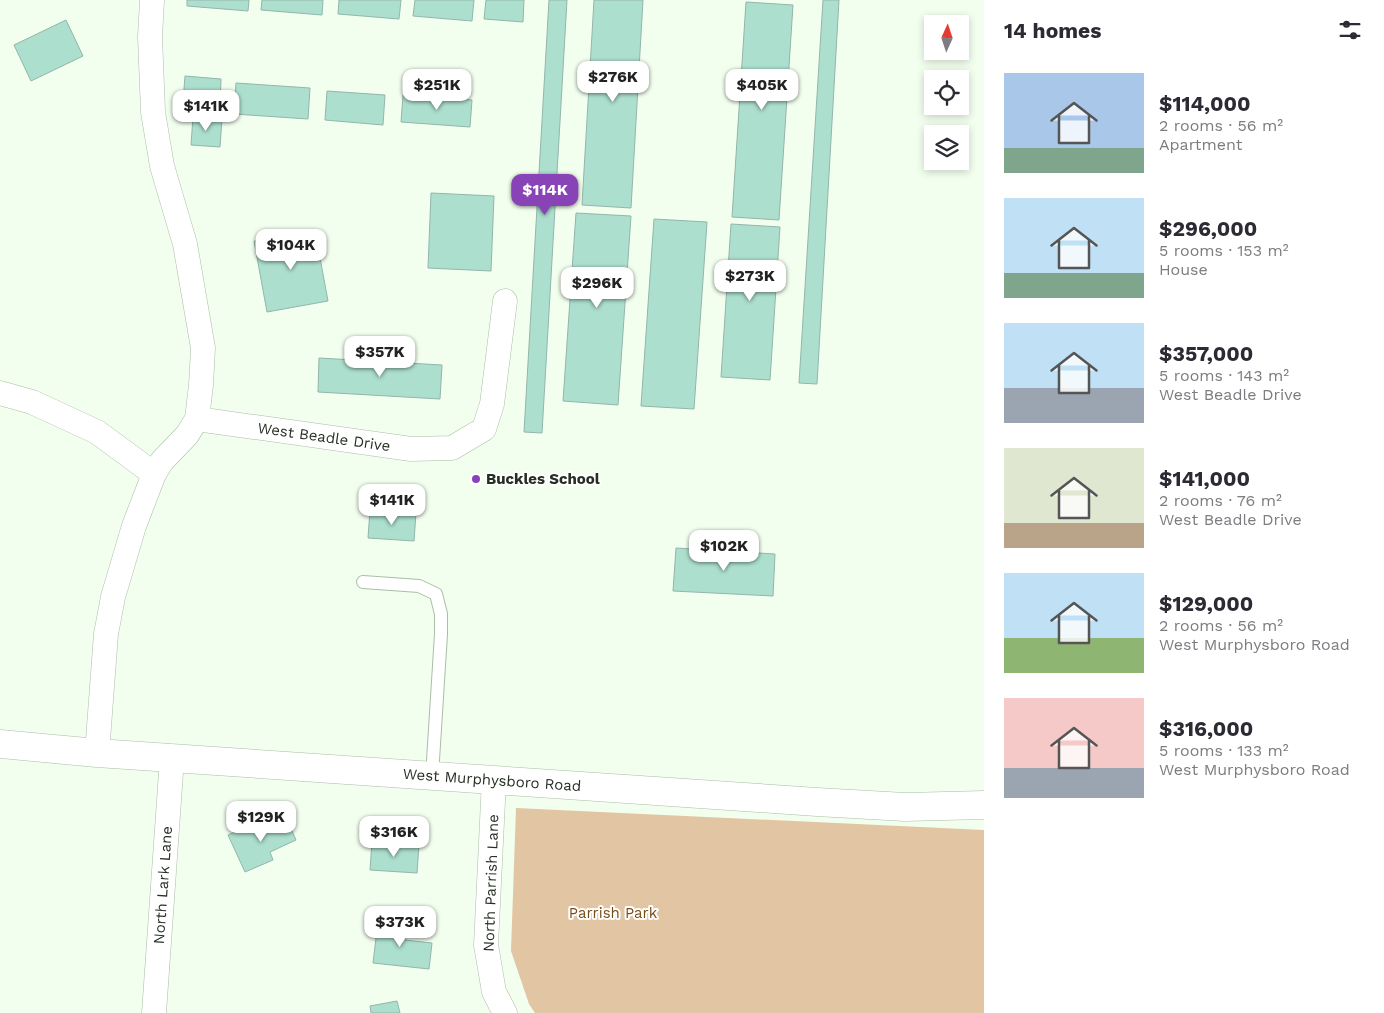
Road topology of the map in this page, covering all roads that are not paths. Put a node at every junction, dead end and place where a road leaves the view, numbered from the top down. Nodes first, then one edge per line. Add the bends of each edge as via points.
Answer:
1 (152, 0) edge
2 (506, 301) dead end
3 (0, 393) edge
4 (197, 419) junction
5 (154, 474) junction
6 (363, 582) dead end
7 (0, 744) edge
8 (97, 753) junction
9 (172, 758) junction
10 (432, 776) junction
11 (494, 780) junction
12 (984, 806) edge
13 (154, 1013) edge
14 (505, 1013) edge

1 - 4 street via 153,112 162,166 185,244 203,348
2 - 4 street, West Beadle Drive via 492,404 484,429 452,448 412,449
3 - 5 street via 32,402 98,432
4 - 5 street
5 - 8 street via 134,526 113,597 106,634
6 - 10 lane via 419,586 436,594 442,634
7 - 8 street, West Murphysboro Road
8 - 9 street, West Murphysboro Road
9 - 10 street, West Murphysboro Road
9 - 13 street, North Lark Lane
10 - 11 street, West Murphysboro Road
11 - 12 street, West Murphysboro Road via 895,806
11 - 14 street, North Parrish Lane via 486,945 494,992

